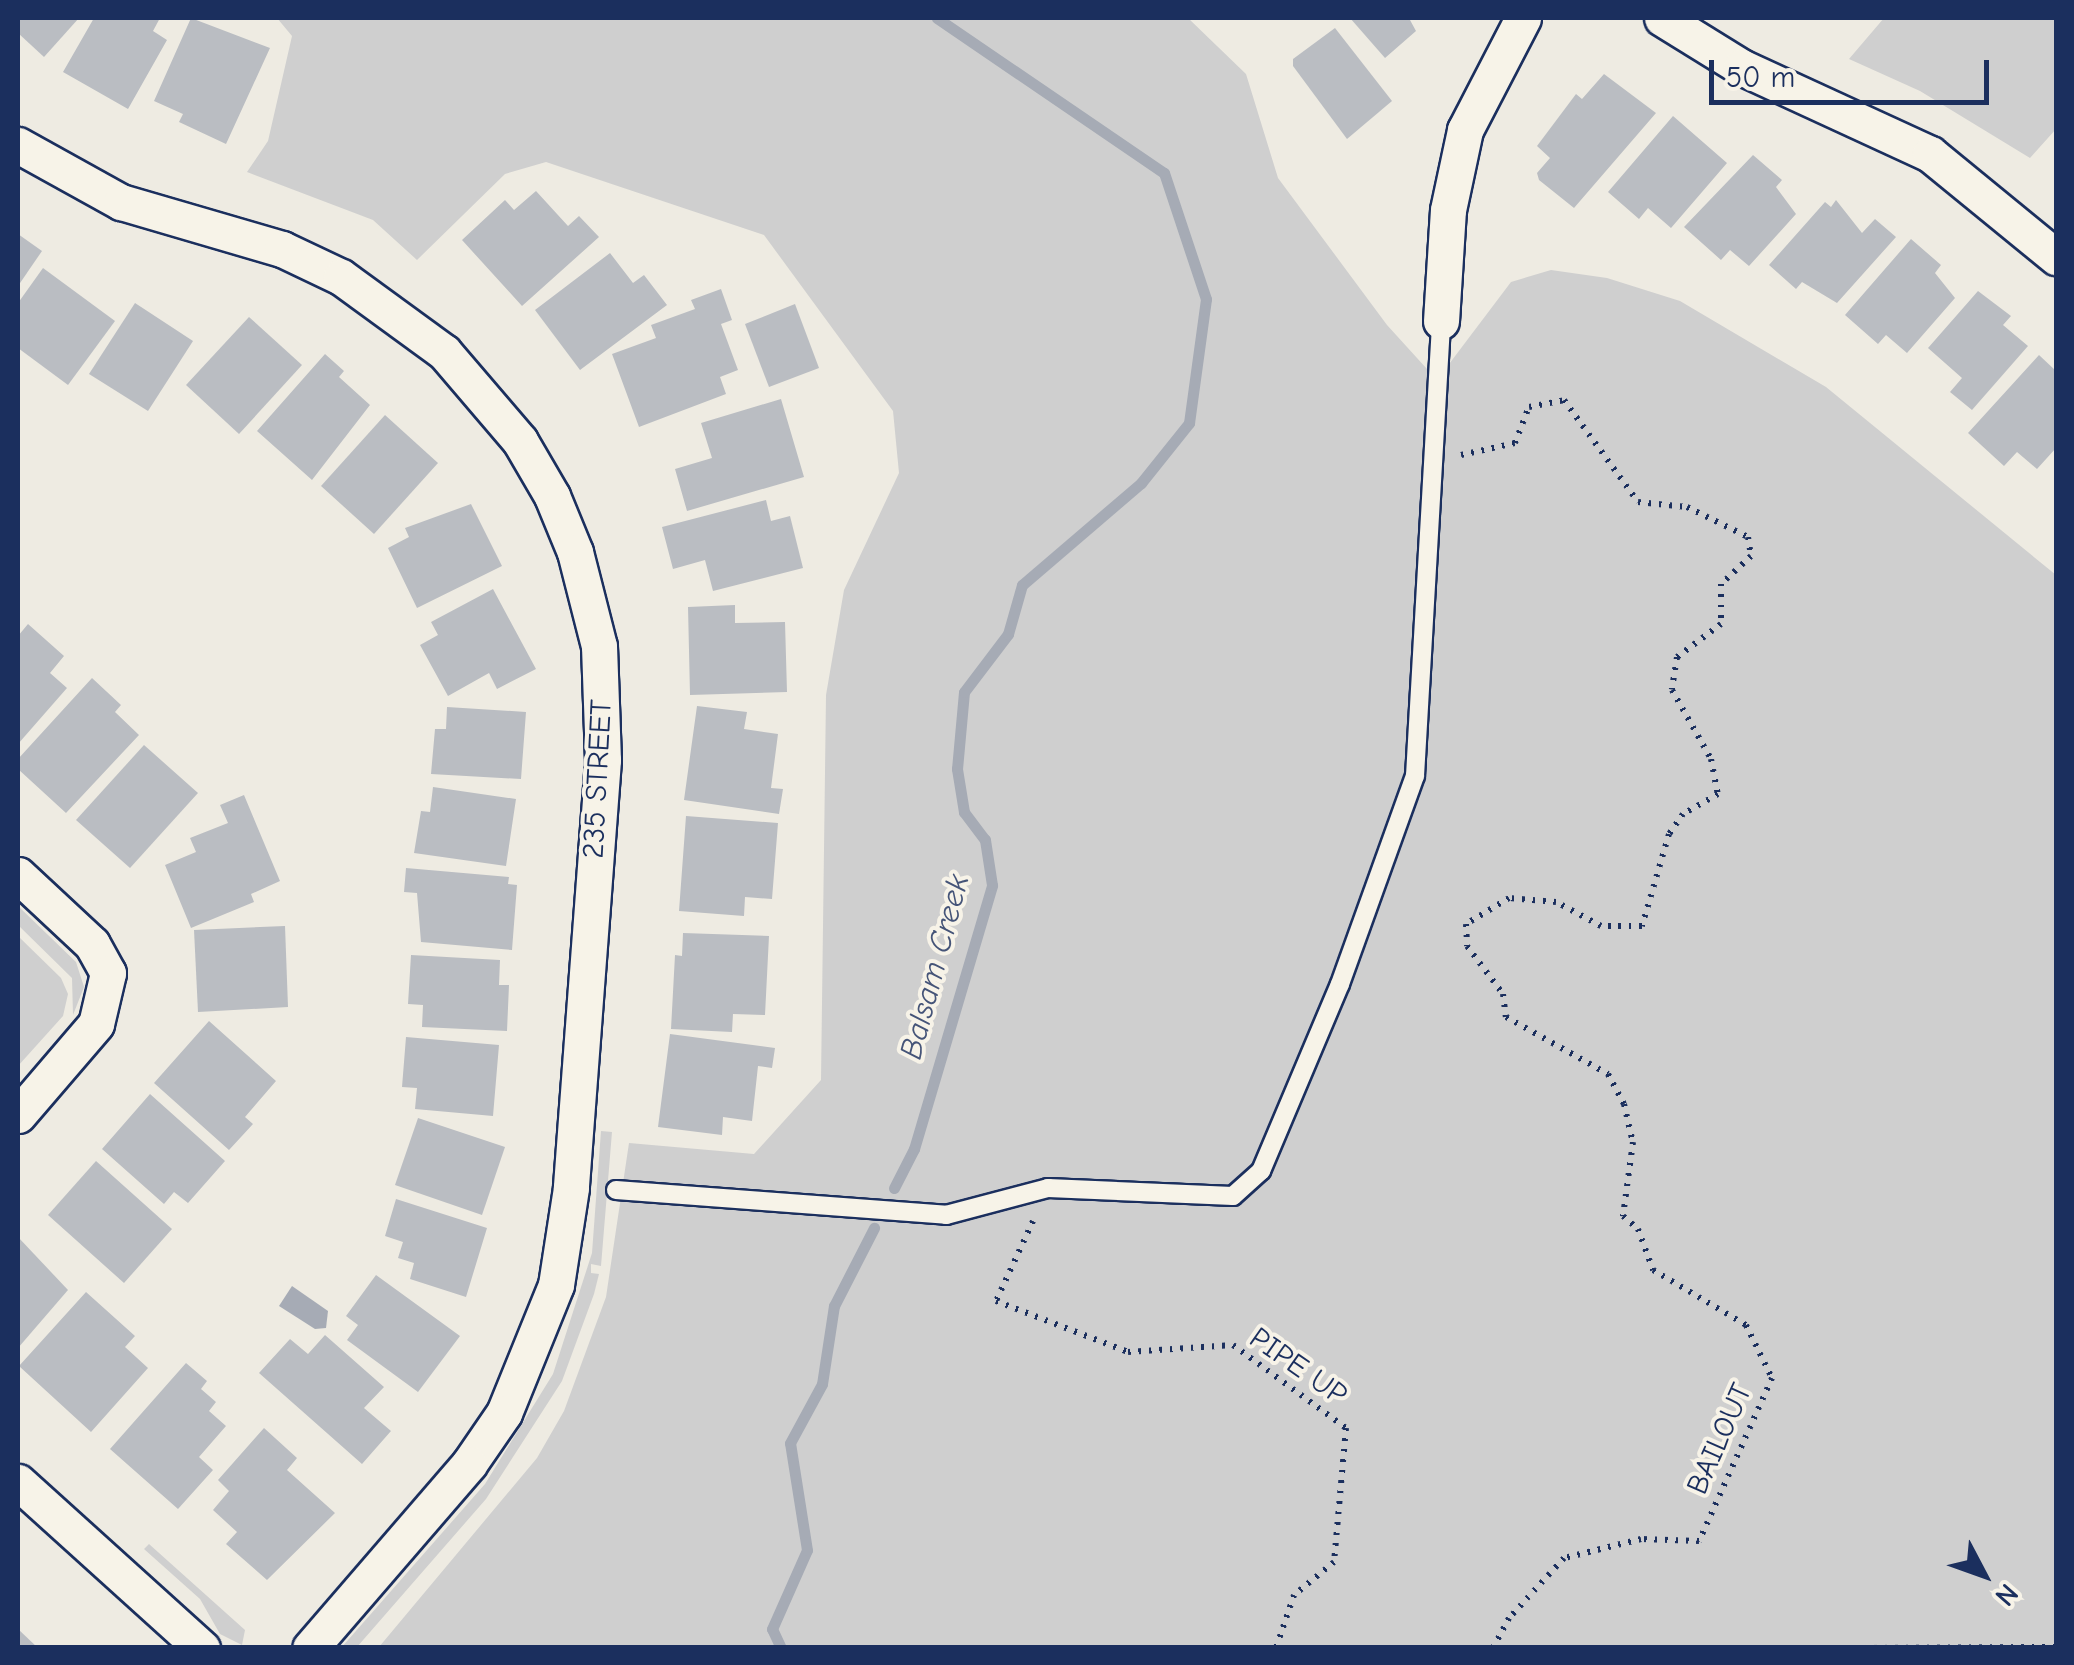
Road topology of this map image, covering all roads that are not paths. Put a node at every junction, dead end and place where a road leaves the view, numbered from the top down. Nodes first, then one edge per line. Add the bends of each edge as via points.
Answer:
1 (1523, 18) edge
2 (1662, 18) edge
3 (18, 145) edge
4 (2056, 258) edge
5 (1441, 321) joint
6 (18, 875) edge
7 (18, 1114) edge
8 (616, 1190) dead end
9 (18, 1482) edge
10 (202, 1648) edge
11 (310, 1648) edge

1 - 5 street via 1465,130 1448,210
2 - 4 street via 1741,67 1930,154
3 - 11 street, 235 STREET via 121,202 282,249 340,277 444,352 520,440 552,496 575,552 599,646 603,760 571,1188 556,1285 534,1349 495,1426
5 - 8 lane via 1415,776 1340,984 1261,1170 1234,1196 1048,1188 946,1215
6 - 7 street via 92,944 108,974 96,1024
9 - 10 street

